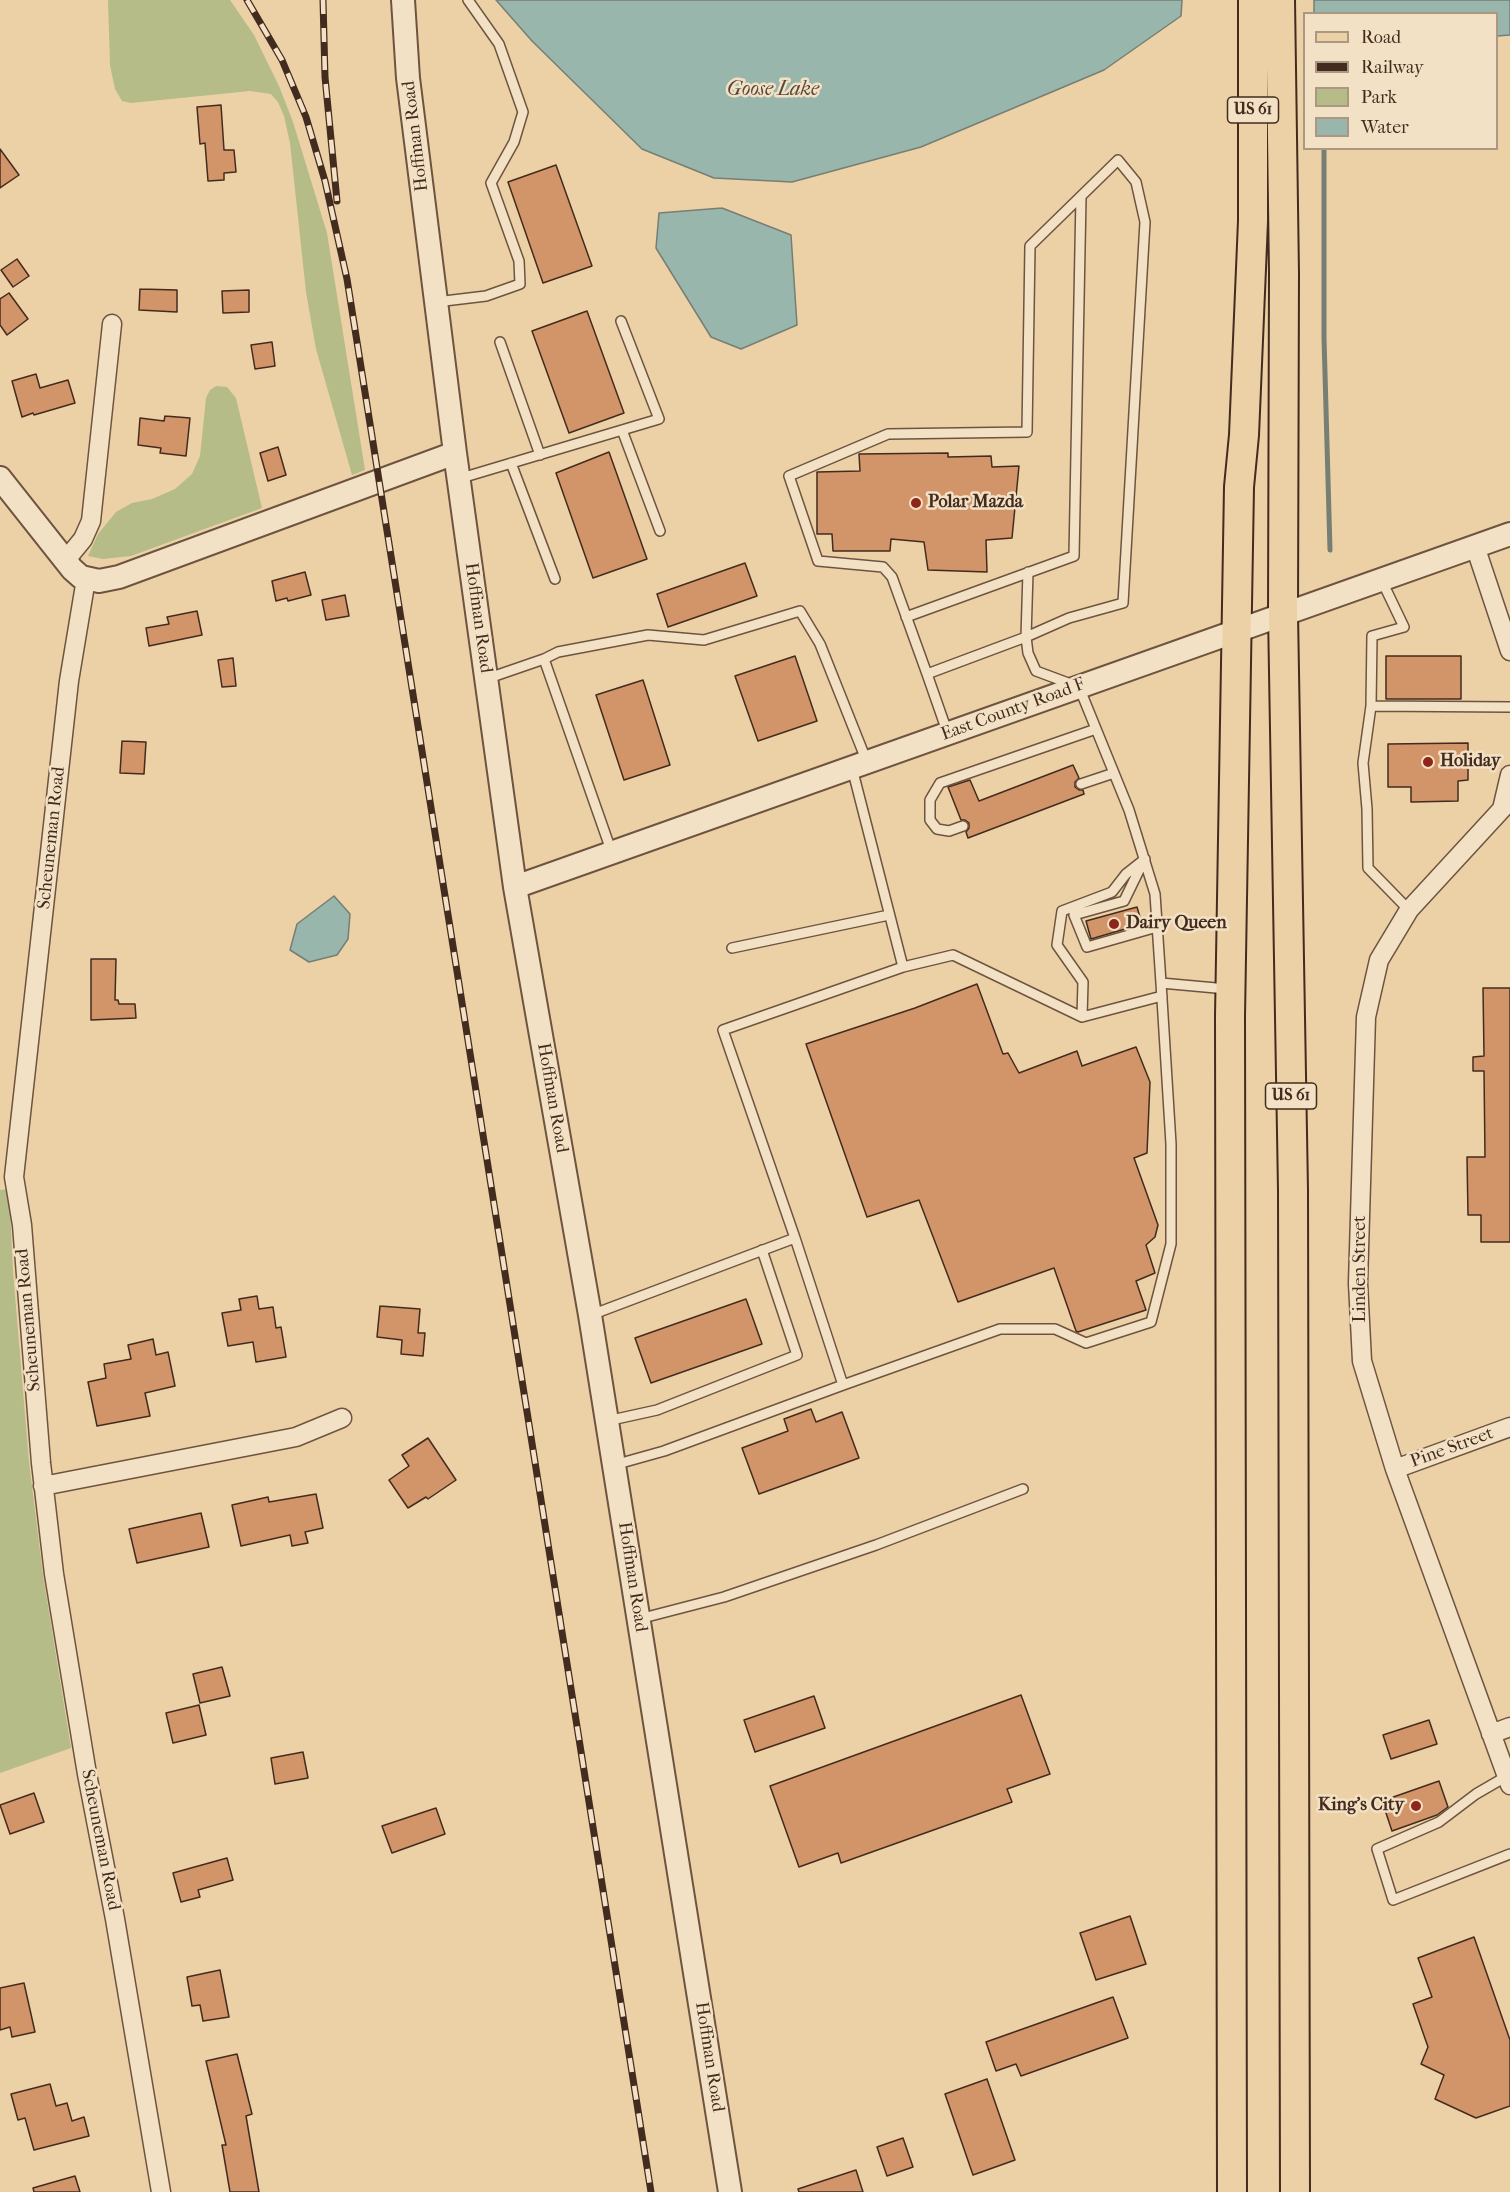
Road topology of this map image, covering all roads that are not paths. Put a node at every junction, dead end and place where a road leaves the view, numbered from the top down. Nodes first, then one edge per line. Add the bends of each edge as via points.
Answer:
1 (403, 0) edge
2 (468, 0) edge
3 (1253, 0) edge
4 (1281, 0) edge
5 (1081, 197) junction
6 (436, 302) junction
7 (621, 321) dead end
8 (112, 324) dead end
9 (500, 342) dead end
10 (622, 430) junction
11 (454, 453) junction
12 (540, 455) junction
13 (511, 463) junction
14 (0, 478) edge
15 (458, 479) junction
16 (660, 531) dead end
17 (1510, 534) edge
18 (1475, 546) junction
19 (65, 561) junction
20 (1028, 572) junction
21 (86, 579) junction
22 (555, 579) dead end
23 (1381, 579) junction
24 (1283, 614) junction
25 (906, 617) junction
26 (1235, 631) junction
27 (1026, 638) junction
28 (1510, 651) edge
29 (544, 659) junction
30 (927, 675) junction
31 (486, 679) junction
32 (1078, 687) junction
33 (1371, 706) junction
34 (1510, 707) edge
35 (1096, 729) junction
36 (948, 734) junction
37 (859, 765) junction
38 (1114, 773) junction
39 (1510, 775) edge
40 (1081, 784) dead end
41 (963, 826) dead end
42 (612, 853) junction
43 (1145, 859) junction
44 (515, 887) junction
45 (1409, 910) junction
46 (889, 915) junction
47 (1157, 927) junction
48 (732, 948) dead end
49 (903, 966) junction
50 (1161, 983) junction
51 (1230, 989) junction
52 (1162, 996) junction
53 (1082, 1017) junction
54 (795, 1238) junction
55 (762, 1250) junction
56 (590, 1315) junction
57 (843, 1385) junction
58 (342, 1418) dead end
59 (607, 1421) junction
60 (1510, 1427) edge
61 (614, 1465) junction
62 (1395, 1469) junction
63 (43, 1486) junction
64 (1023, 1489) dead end
65 (639, 1619) junction
66 (1510, 1727) edge
67 (1491, 1734) junction
68 (1508, 1780) edge
69 (1510, 1854) edge
70 (162, 2192) edge
71 (730, 2192) edge
72 (1232, 2192) edge
73 (1295, 2192) edge

1 - 6 street, Hoffman Road via 408,78
2 - 6 lane via 498,44 524,112 514,142 491,183 519,261 520,284 486,296
3 - 26 main road, US 61 via 1253,220
4 - 24 main road, US 61
5 - 20 lane via 1074,556
5 - 25 lane via 1030,246 1027,432 888,435 789,476 818,561 883,567 892,577
5 - 27 lane via 1118,160 1136,182 1145,222 1123,603 1069,618
6 - 11 street, Hoffman Road
7 - 10 lane via 659,419
8 - 19 street via 91,521 83,539
9 - 12 lane
10 - 12 lane
10 - 16 lane
11 - 15 street, Hoffman Road
11 - 21 street via 119,577
12 - 13 lane
13 - 15 lane
13 - 22 lane
14 - 19 street
15 - 31 street, Hoffman Road
17 - 18 street, East County Road F
18 - 23 street, East County Road F
18 - 28 street
19 - 21 street
20 - 25 lane
20 - 27 lane
21 - 63 street, Scheuneman Road via 69,681 14,1177 22,1225
23 - 24 street, East County Road F
23 - 33 lane via 1404,627 1372,636
24 - 26 street, East County Road F
24 - 73 main road, US 61 via 1293,1190
25 - 30 lane
26 - 32 street, East County Road F
26 - 51 main road, US 61
27 - 30 lane
27 - 32 lane via 1036,671
29 - 31 lane
29 - 37 lane via 558,652 648,635 704,640 800,611 820,644
29 - 42 lane
30 - 36 lane
31 - 44 street, Hoffman Road
32 - 35 lane
32 - 36 street, East County Road F
33 - 34 lane
33 - 45 lane via 1364,763 1368,868
35 - 38 lane
35 - 41 lane via 940,783 930,800 930,820 937,829 949,831
36 - 37 street, East County Road F
37 - 42 street, East County Road F
37 - 46 lane
38 - 40 lane
38 - 43 lane
39 - 45 street, Linden Street via 1502,809
42 - 44 street, East County Road F
43 - 47 lane via 1155,894
43 - 47 lane via 1124,901 1074,915 1087,947
43 - 53 lane via 1112,892 1062,911 1057,945 1083,982
44 - 56 street, Hoffman Road
45 - 62 street, Linden Street via 1379,960 1366,1017 1358,1283 1362,1361
46 - 48 lane
46 - 49 lane
47 - 50 lane
49 - 53 lane via 953,955
49 - 54 lane via 723,1030
50 - 51 lane
50 - 52 lane
51 - 72 main road, US 61
52 - 53 lane
52 - 57 lane via 1171,1144 1171,1244 1151,1322 1086,1343 1055,1329 1000,1329
54 - 55 lane
54 - 57 lane
55 - 56 lane
55 - 59 lane via 797,1355 657,1410
56 - 59 street, Hoffman Road
57 - 61 lane via 664,1451
58 - 63 street via 296,1437
59 - 61 street, Hoffman Road
60 - 62 street, Pine Street
61 - 65 street, Hoffman Road
62 - 67 street, Linden Street
63 - 70 street, Scheuneman Road via 87,1774
64 - 65 lane via 724,1598
65 - 71 street, Hoffman Road
66 - 67 street
67 - 68 street, Linden Street
68 - 69 lane via 1476,1794 1439,1822 1377,1849 1393,1900

